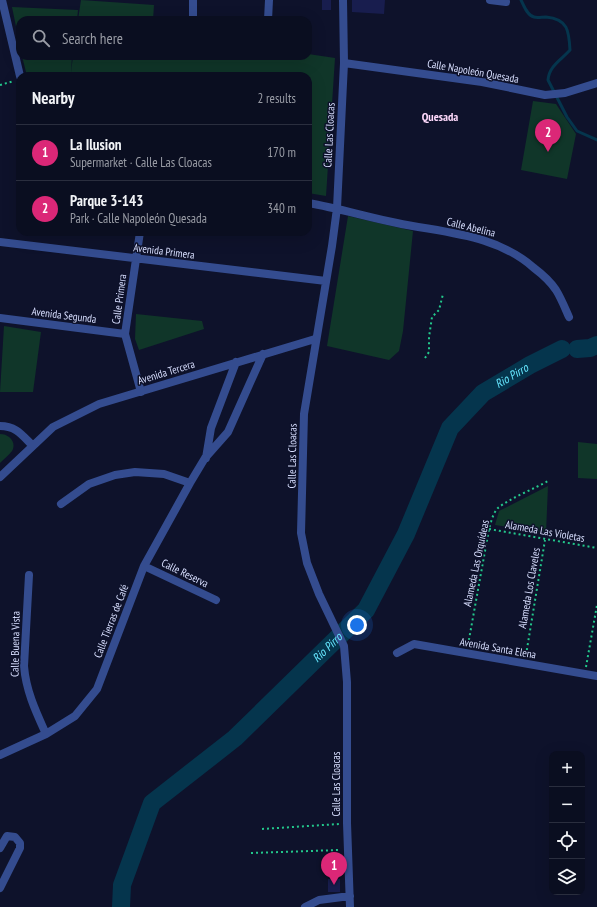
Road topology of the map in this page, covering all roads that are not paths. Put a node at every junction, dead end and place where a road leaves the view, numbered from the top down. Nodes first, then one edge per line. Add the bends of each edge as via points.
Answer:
1 (2, 0) edge
2 (193, 0) edge
3 (269, 0) edge
4 (343, 0) edge
5 (490, 0) edge
6 (506, 2) dead end
7 (193, 16) edge
8 (268, 16) edge
9 (16, 59) edge
10 (16, 60) edge
11 (344, 63) junction
12 (19, 72) edge
13 (597, 83) edge
14 (312, 204) edge
15 (337, 208) junction
16 (139, 236) edge
17 (0, 242) edge
18 (136, 259) junction
19 (326, 281) junction
20 (569, 317) dead end
21 (0, 318) edge
22 (125, 334) junction
23 (315, 339) junction
24 (263, 354) junction
25 (236, 362) junction
26 (141, 392) junction
27 (0, 426) edge
28 (32, 445) junction
29 (206, 458) junction
30 (0, 477) edge
31 (190, 483) junction
32 (61, 504) dead end
33 (144, 566) junction
34 (29, 575) dead end
35 (216, 600) dead end
36 (397, 652) dead end
37 (597, 676) edge
38 (46, 734) junction
39 (0, 755) edge
40 (0, 848) edge
41 (0, 888) edge
42 (350, 896) junction
43 (305, 907) edge
44 (350, 907) edge

1 - 9 street
2 - 7 street
3 - 8 street
4 - 11 street, Calle Las Cloacas
5 - 6 street
10 - 12 street
11 - 13 street, Calle Napoleón Quesada via 482,82 544,95 565,93
11 - 15 street, Calle Las Cloacas
14 - 15 street, Calle Abelina
15 - 19 street, Calle Las Cloacas
15 - 20 street, Calle Abelina via 484,240 506,248 544,276 555,289
16 - 18 street, Calle Primera
17 - 18 street, Avenida Primera
18 - 19 street, Avenida Primera
18 - 22 street, Calle Primera
19 - 23 street, Calle Las Cloacas
21 - 22 street, Avenida Segunda
22 - 26 street, Calle Primera
23 - 24 street, Avenida Tercera
23 - 42 street, Calle Las Cloacas via 304,414 301,533 307,563 344,646 347,682 347,849
24 - 25 street, Avenida Tercera
24 - 29 street, Calle Tierras de Café via 228,432
25 - 26 street, Avenida Tercera
25 - 29 street, Calle Tierras de Café via 211,428
26 - 28 street, Avenida Tercera via 99,404 53,427
27 - 28 street via 18,430
28 - 30 street, Avenida Tercera
29 - 31 street, Calle Tierras de Café
31 - 32 street via 164,474 135,472 116,475 89,484
31 - 33 street, Calle Tierras de Café
33 - 35 street, Calle Reserva
33 - 38 street, Calle Tierras de Café via 97,689 75,716
34 - 38 street, Calle Buena Vista via 25,680
36 - 37 street, Avenida Santa Elena via 414,644
38 - 39 street, Calle Tierras de Café
40 - 41 street via 7,836 15,837 20,843 20,848
42 - 43 street via 319,900
42 - 44 street, Calle Las Cloacas

